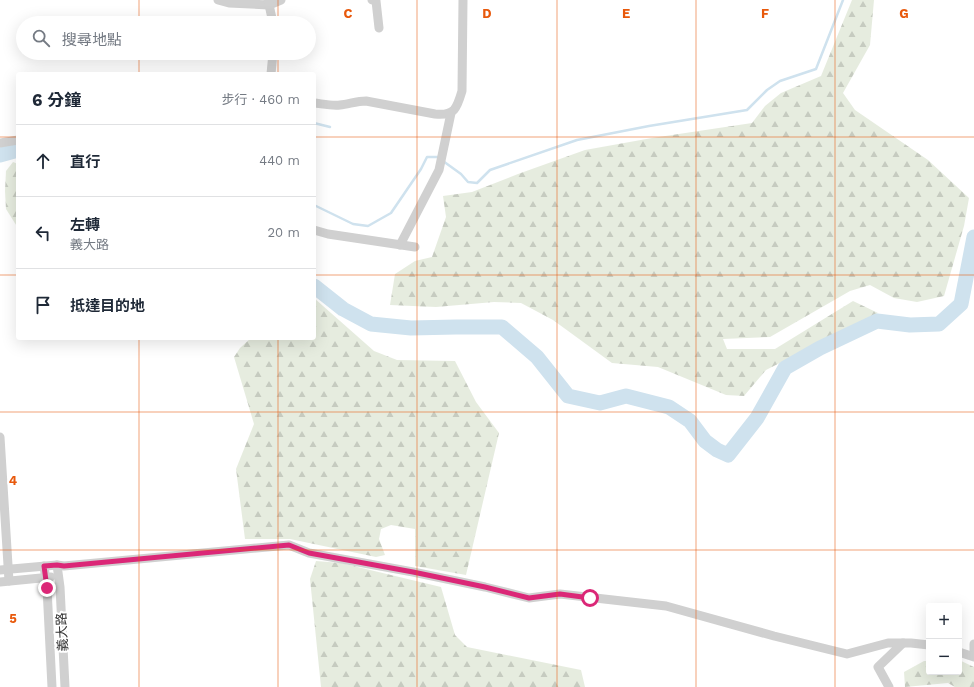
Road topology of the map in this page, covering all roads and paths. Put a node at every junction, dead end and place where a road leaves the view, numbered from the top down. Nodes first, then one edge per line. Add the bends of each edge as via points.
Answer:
1 (218, 0) edge
2 (281, 0) edge
3 (372, 0) edge
4 (463, 0) edge
5 (268, 2) edge
6 (271, 16) edge
7 (379, 28) dead end
8 (272, 60) edge
9 (271, 72) edge
10 (316, 103) edge
11 (452, 113) junction
12 (16, 140) edge
13 (0, 143) edge
14 (316, 231) edge
15 (400, 245) junction
16 (415, 247) dead end
17 (0, 437) edge
18 (3, 512) edge
19 (57, 565) junction
20 (44, 566) junction
21 (4, 570) edge
22 (59, 577) junction
23 (45, 578) junction
24 (5, 581) edge
25 (903, 643) junction
26 (974, 644) edge
27 (926, 645) edge
28 (962, 653) edge
29 (974, 657) edge
30 (52, 687) edge
31 (65, 687) edge
32 (889, 687) edge

1 - 5 street via 230,3
2 - 5 street
3 - 7 street via 376,1
4 - 11 street via 462,91 458,105
5 - 6 street
8 - 9 street
10 - 11 street via 341,105 366,101 435,114
11 - 15 street via 439,170
12 - 13 street
14 - 15 street
15 - 16 street
17 - 18 street
18 - 21 street
19 - 20 street
19 - 22 street, 義大路
19 - 25 street via 289,545 309,553 427,575 529,598 560,594 666,606 847,654 888,642
20 - 21 street
20 - 23 street, 義大路
21 - 24 street
22 - 23 street
22 - 31 street, 義大路
23 - 24 street
23 - 30 street, 義大路
25 - 27 street
25 - 32 street via 878,667
26 - 29 street
28 - 29 street

